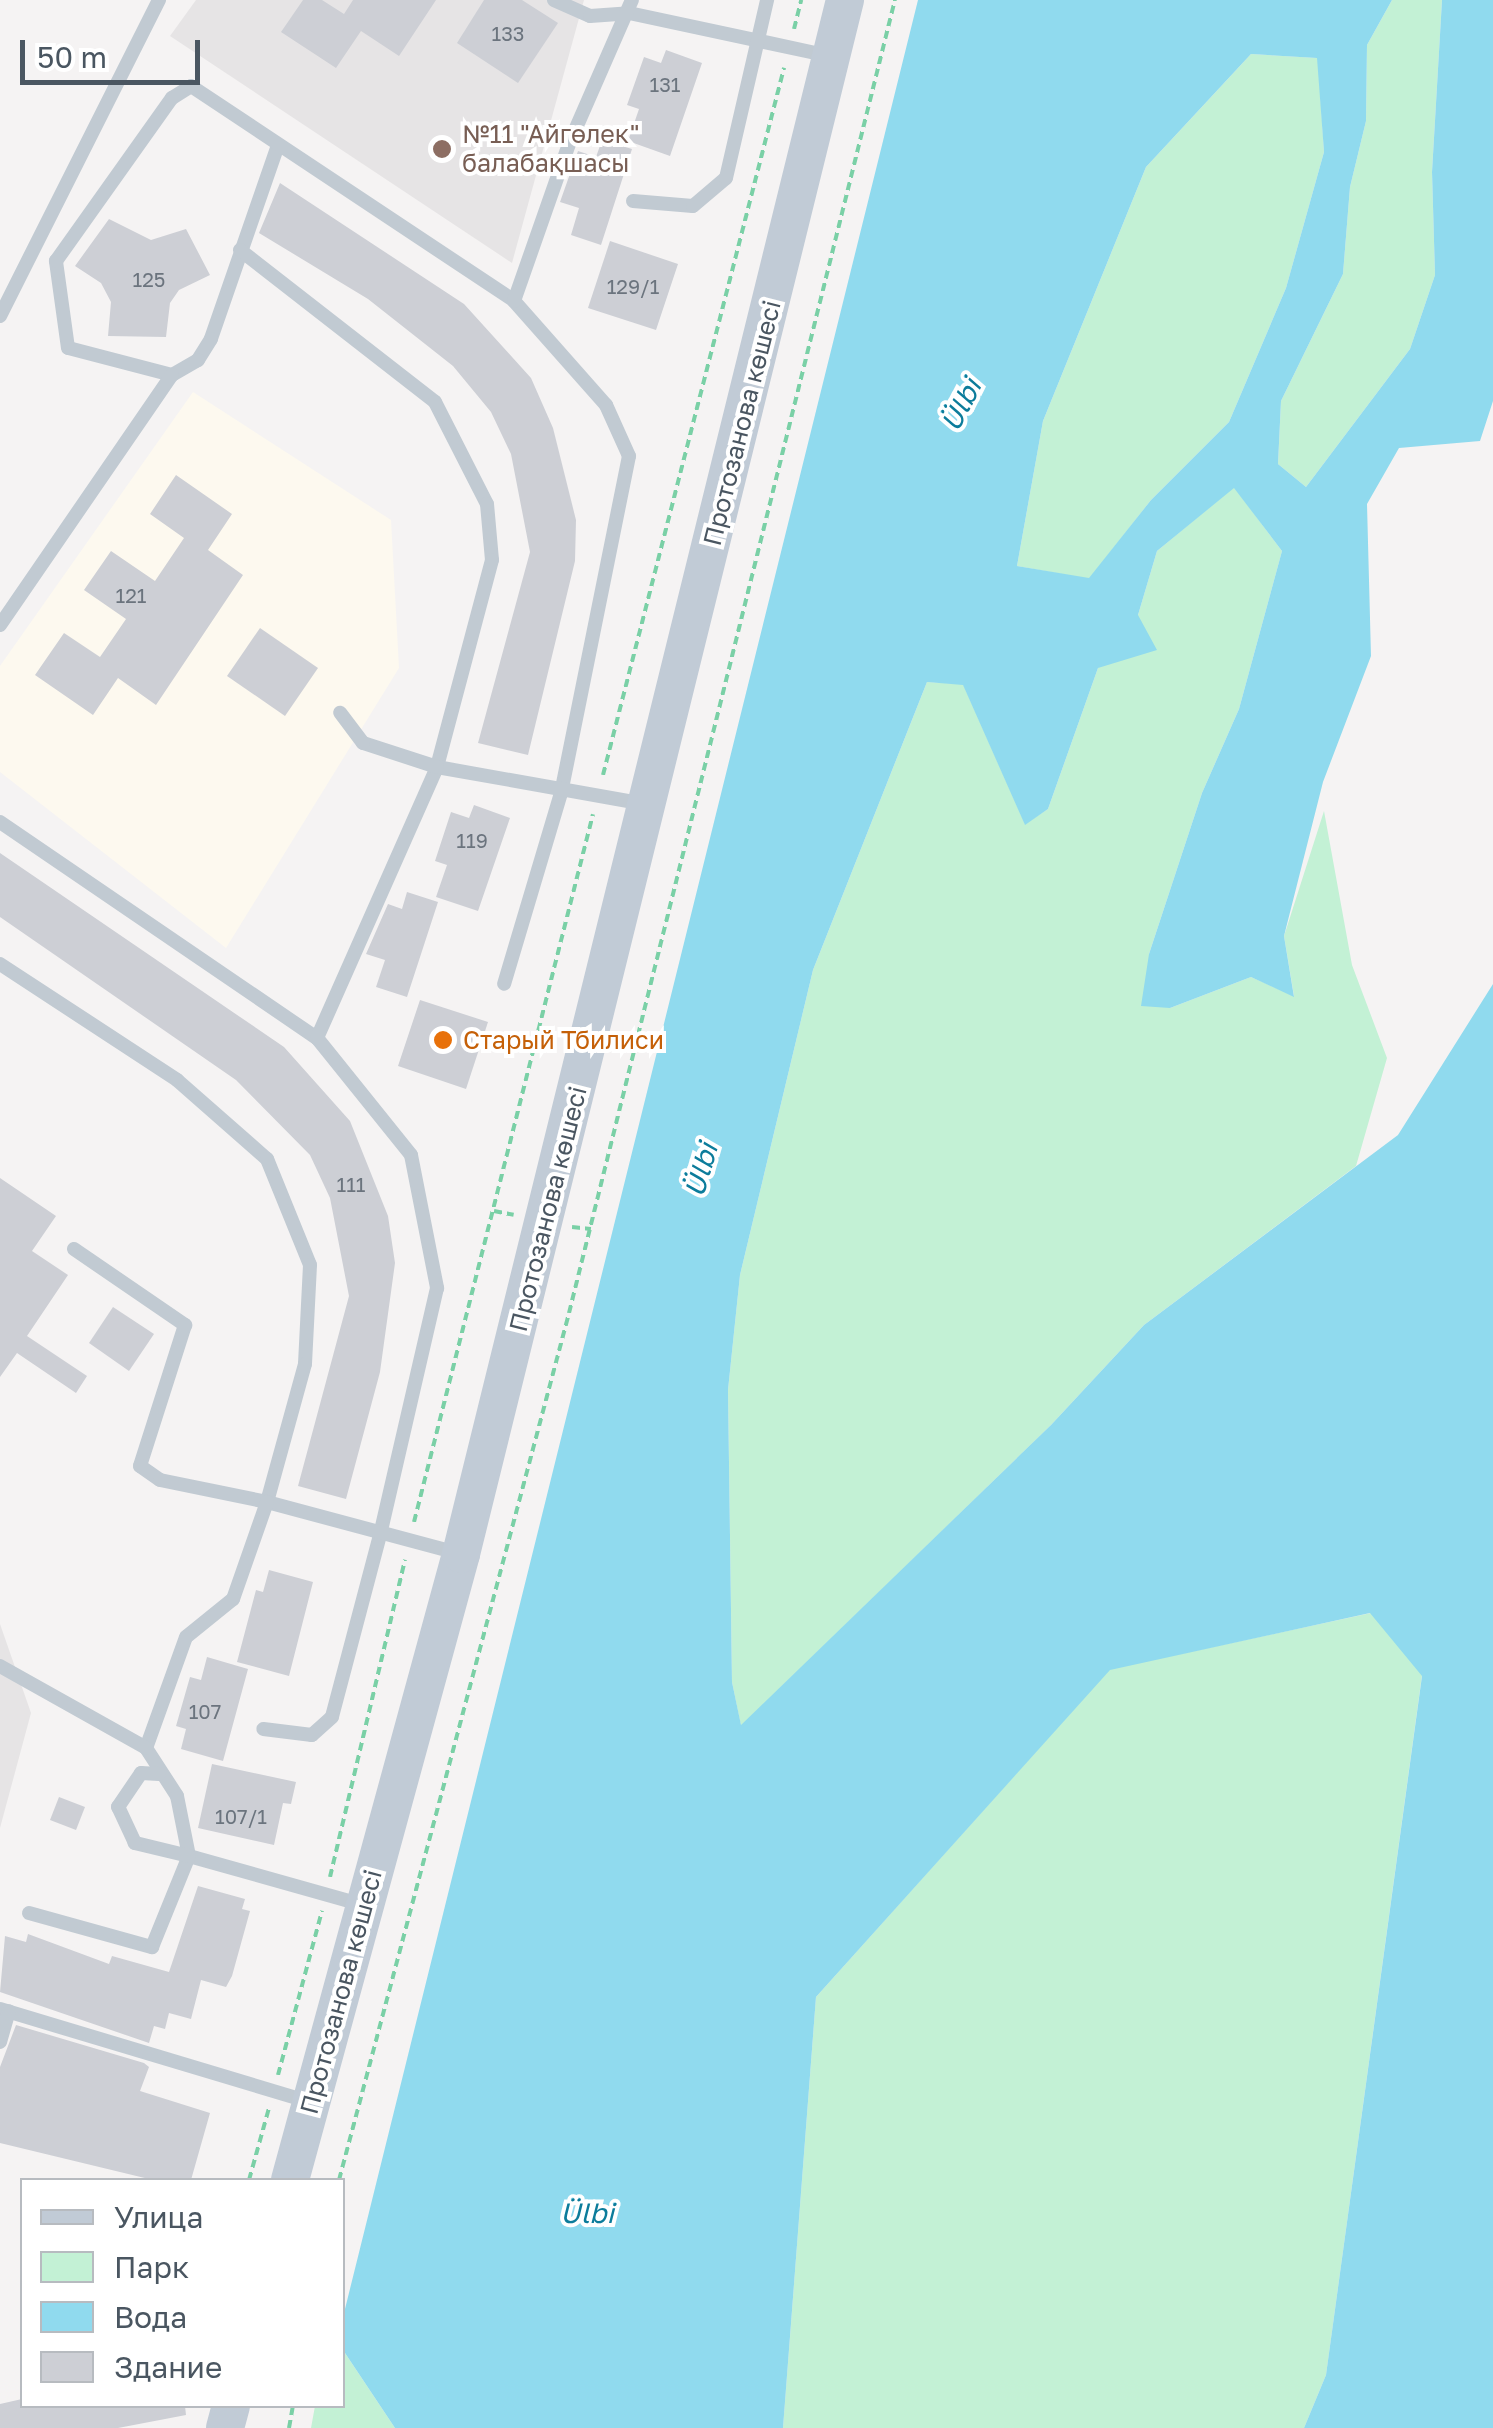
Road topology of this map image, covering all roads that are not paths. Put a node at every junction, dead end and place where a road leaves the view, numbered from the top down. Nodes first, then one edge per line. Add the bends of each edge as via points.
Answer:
1 (158, 0) edge
2 (554, 0) edge
3 (767, 0) edge
4 (844, 0) edge
5 (630, 6) edge
6 (758, 39) junction
7 (830, 56) junction
8 (277, 148) junction
9 (634, 201) dead end
10 (240, 250) junction
11 (514, 301) junction
12 (0, 316) edge
13 (172, 375) junction
14 (0, 625) edge
15 (340, 713) dead end
16 (437, 767) junction
17 (561, 793) junction
18 (650, 805) junction
19 (0, 822) edge
20 (0, 964) edge
21 (504, 984) dead end
22 (317, 1038) junction
23 (74, 1249) dead end
24 (267, 1502) junction
25 (380, 1535) junction
26 (461, 1554) junction
27 (0, 1666) edge
28 (263, 1729) dead end
29 (146, 1748) junction
30 (159, 1774) junction
31 (188, 1856) junction
32 (365, 1906) junction
33 (29, 1913) dead end
34 (4, 2010) edge
35 (0, 2042) edge
36 (311, 2102) junction
37 (291, 2178) edge

1 - 12 lane
2 - 5 lane via 590,16
3 - 6 lane
4 - 7 street, Протозанова көшесі
5 - 6 lane
5 - 11 lane via 569,144
6 - 7 lane
6 - 9 lane via 726,178 693,206
7 - 18 street, Протозанова көшесі
8 - 10 lane
8 - 11 lane
8 - 13 lane via 191,86 181,89 56,261 68,348
10 - 13 lane via 211,339 198,360
10 - 16 lane via 436,402 487,504 492,560
11 - 17 lane via 606,405 629,456
13 - 14 lane
15 - 16 lane via 363,742
16 - 17 lane
16 - 22 lane
17 - 18 lane
17 - 21 lane
18 - 26 street, Протозанова көшесі
19 - 22 lane
20 - 24 lane via 178,1080 267,1159 310,1265 306,1364
22 - 25 lane via 411,1155 437,1288
23 - 24 lane via 185,1325 140,1466 160,1480
24 - 25 lane
24 - 29 lane via 233,1599 186,1637
25 - 26 lane
25 - 28 lane via 332,1716 312,1734
26 - 32 street, Протозанова көшесі
27 - 29 lane
29 - 30 lane
30 - 31 lane via 177,1796
30 - 31 lane via 141,1774 118,1806 135,1842
31 - 32 lane
31 - 33 lane via 152,1947
32 - 36 street, Протозанова көшесі
34 - 35 lane
34 - 36 lane
36 - 37 street, Протозанова көшесі

